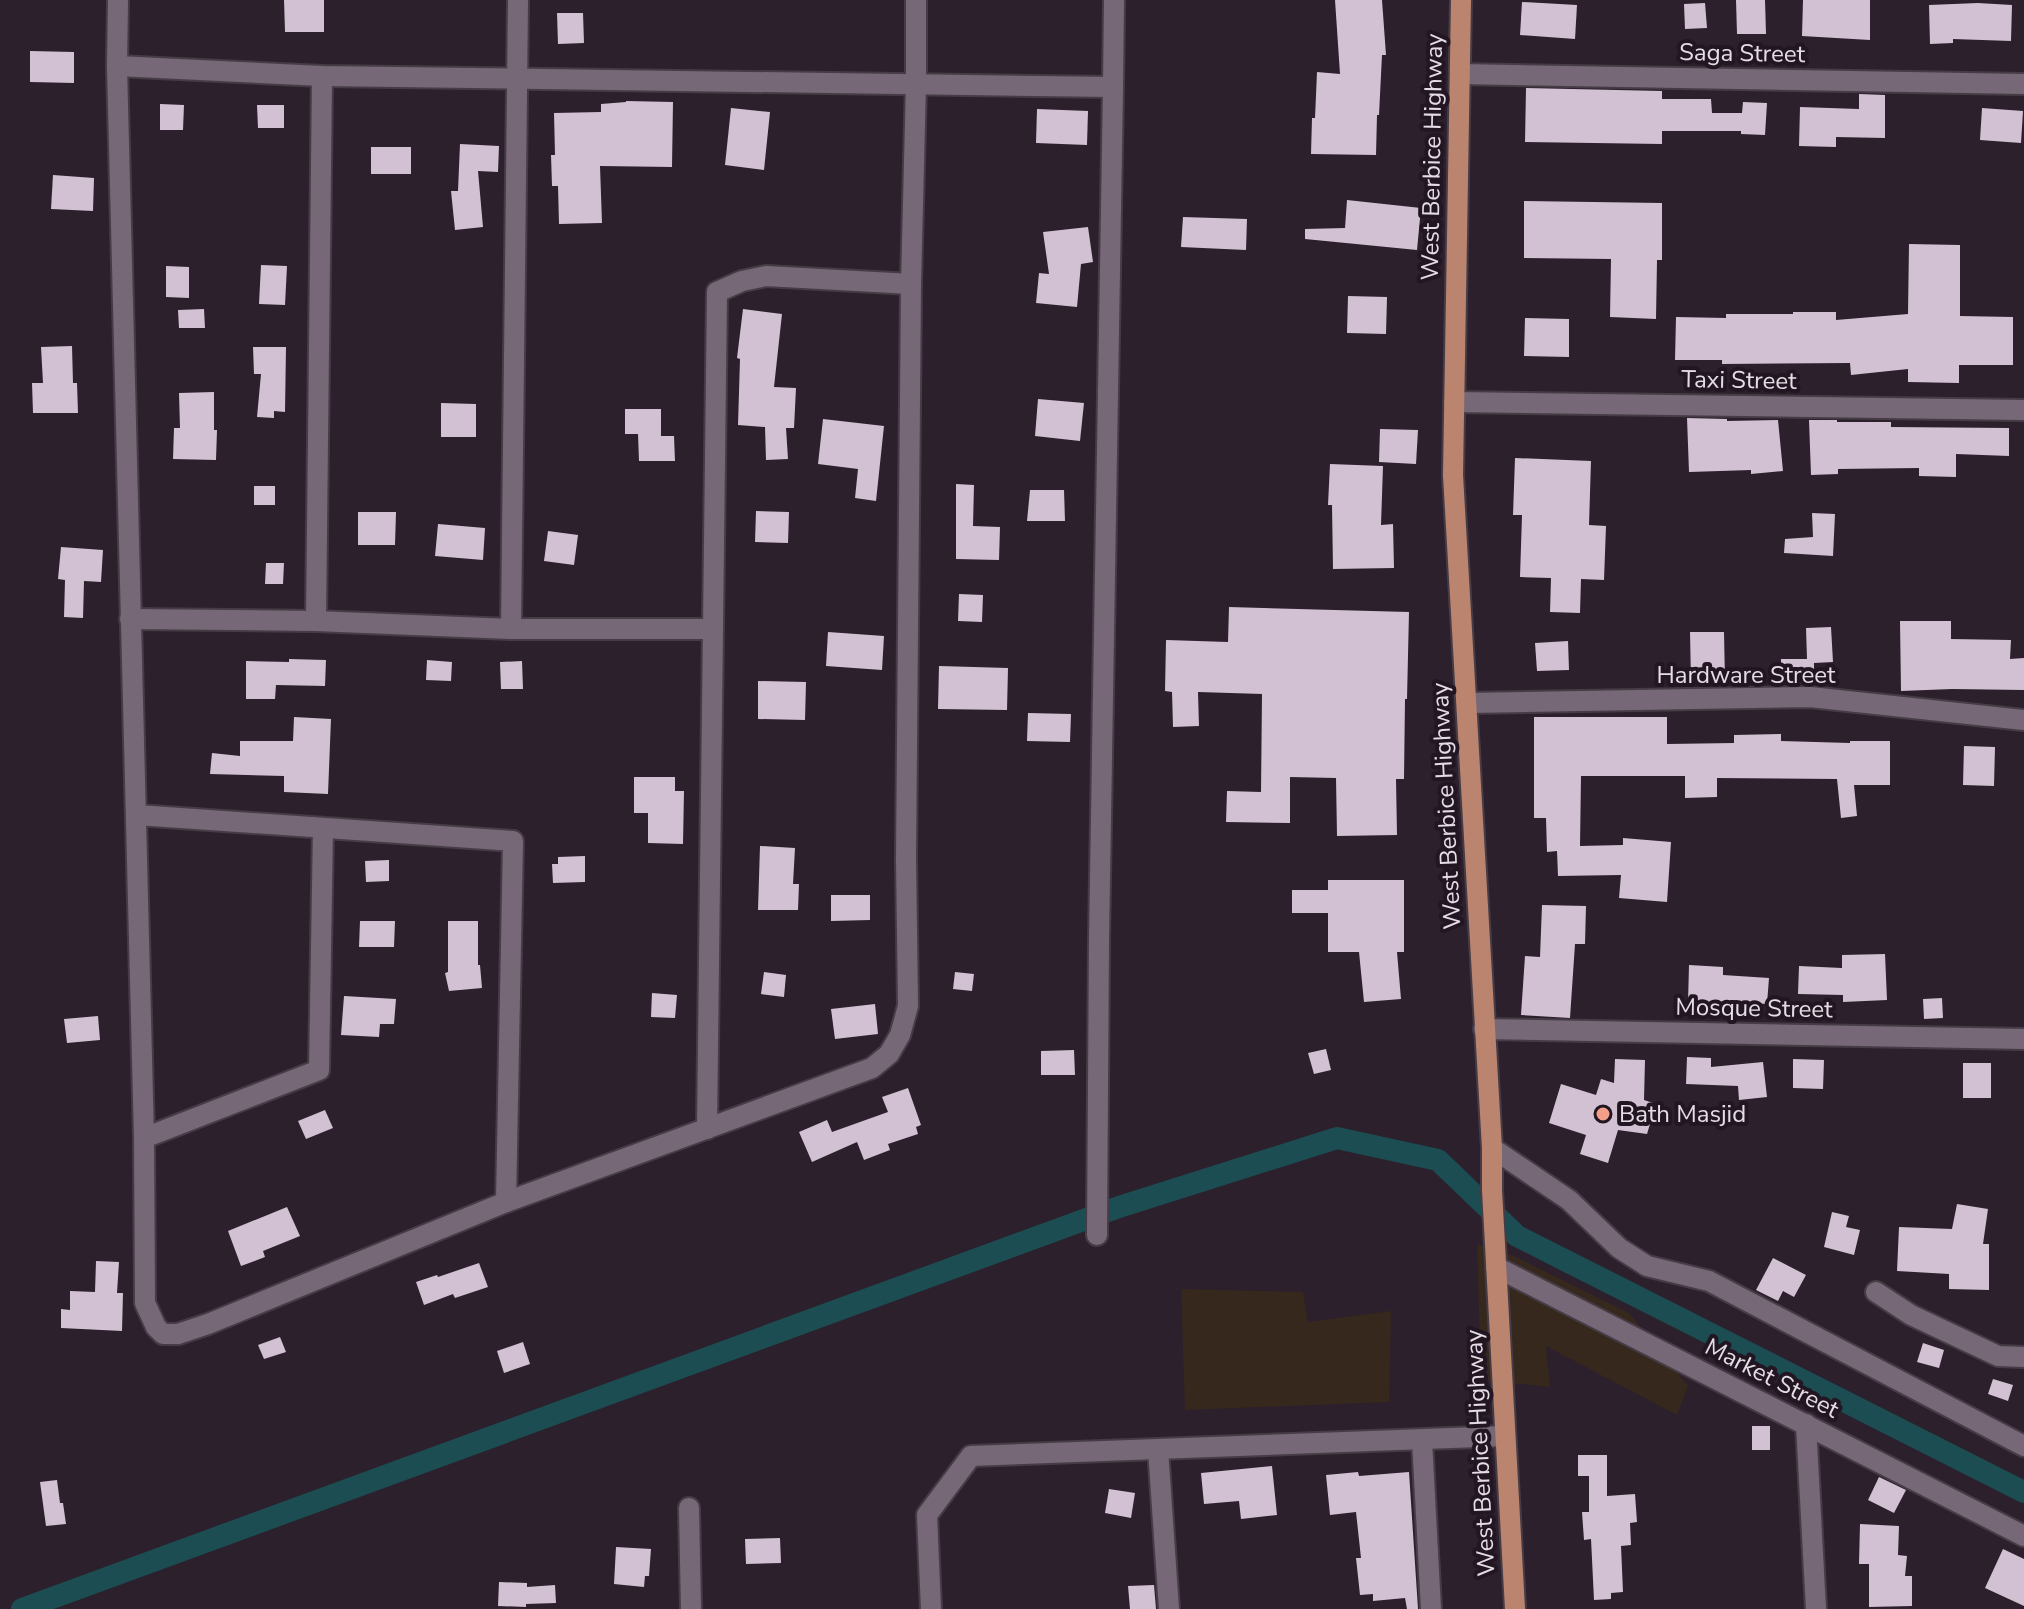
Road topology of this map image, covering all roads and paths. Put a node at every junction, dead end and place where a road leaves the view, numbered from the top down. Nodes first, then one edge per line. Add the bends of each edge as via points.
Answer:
1 (118, 0) edge
2 (518, 0) edge
3 (916, 0) edge
4 (1114, 0) edge
5 (1461, 0) edge
6 (117, 66) junction
7 (1460, 74) junction
8 (322, 76) junction
9 (517, 80) junction
10 (916, 83) junction
11 (2024, 84) edge
12 (1113, 87) junction
13 (911, 284) junction
14 (1454, 402) junction
15 (2024, 410) edge
16 (130, 619) junction
17 (316, 621) junction
18 (511, 629) junction
19 (712, 629) junction
20 (1467, 703) junction
21 (2024, 720) edge
22 (137, 815) junction
23 (323, 828) junction
24 (1484, 1029) junction
25 (2024, 1039) edge
26 (707, 1129) junction
27 (144, 1138) junction
28 (1492, 1148) junction
29 (506, 1202) junction
30 (1097, 1235) dead end
31 (1496, 1267) junction
32 (1876, 1292) dead end
33 (2024, 1357) edge
34 (1806, 1424) junction
35 (1505, 1436) junction
36 (1422, 1440) junction
37 (2024, 1446) edge
38 (1158, 1449) junction
39 (689, 1508) dead end
40 (2024, 1536) edge
41 (691, 1609) edge
42 (931, 1609) edge
43 (1169, 1609) edge
44 (1431, 1609) edge
45 (1515, 1609) edge
46 (1816, 1609) edge

1 - 6 street
2 - 9 street
3 - 10 street
4 - 12 street
5 - 7 main road, West Berbice Highway
6 - 8 street
6 - 16 street
7 - 11 street, Saga Street
7 - 14 main road, West Berbice Highway
8 - 9 street
8 - 17 street
9 - 10 street
9 - 18 street
10 - 12 street
10 - 13 street
12 - 30 street
13 - 19 street via 766,276 717,292
13 - 26 street via 908,1006 889,1054 872,1068
14 - 15 street, Taxi Street
14 - 20 main road, West Berbice Highway via 1453,475
16 - 17 street
16 - 22 street
17 - 18 street
18 - 19 street
19 - 26 street
20 - 21 street, Hardware Street via 1810,697
20 - 24 main road, West Berbice Highway
22 - 23 street
22 - 27 street
23 - 27 street via 319,1070
23 - 29 street via 513,841
24 - 25 street, Mosque Street
24 - 28 main road, West Berbice Highway
26 - 29 street
27 - 29 street via 145,1303 163,1334 208,1324
28 - 31 main road, West Berbice Highway
28 - 37 street via 1569,1200 1619,1248 1647,1266 1709,1281
31 - 34 street, Market Street
31 - 35 main road, West Berbice Highway
32 - 33 street via 1911,1315 1998,1356
34 - 40 street, Market Street
34 - 46 street
35 - 36 street
35 - 45 main road, West Berbice Highway
36 - 38 street
36 - 44 street
38 - 42 street via 971,1456 927,1515
38 - 43 street
39 - 41 street

